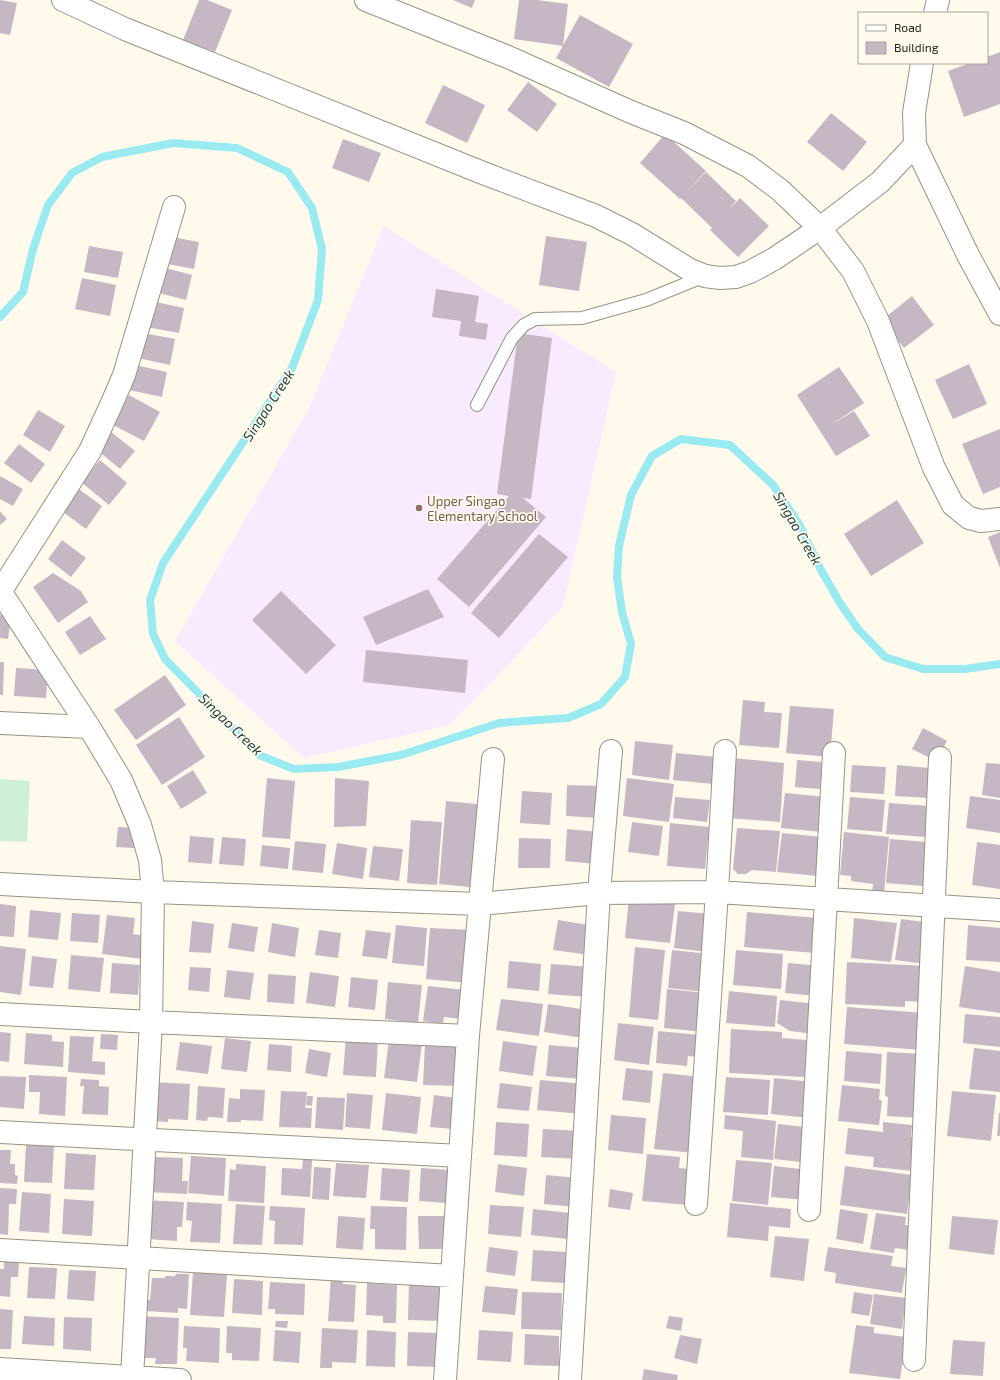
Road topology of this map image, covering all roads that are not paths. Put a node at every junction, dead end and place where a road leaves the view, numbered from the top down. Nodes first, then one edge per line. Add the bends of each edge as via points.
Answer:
1 (64, 0) edge
2 (366, 0) edge
3 (938, 0) edge
4 (935, 12) edge
5 (922, 64) edge
6 (915, 145) junction
7 (174, 207) dead end
8 (820, 228) junction
9 (705, 276) junction
10 (1000, 314) edge
11 (477, 404) dead end
12 (1000, 519) edge
13 (0, 591) edge
14 (0, 723) edge
15 (89, 727) junction
16 (611, 751) dead end
17 (725, 751) dead end
18 (834, 753) dead end
19 (940, 758) dead end
20 (493, 759) dead end
21 (0, 884) edge
22 (153, 892) junction
23 (717, 892) junction
24 (599, 893) junction
25 (827, 898) junction
26 (479, 904) junction
27 (934, 907) junction
28 (1000, 910) edge
29 (0, 1014) edge
30 (151, 1022) junction
31 (468, 1036) junction
32 (0, 1132) edge
33 (144, 1140) junction
34 (460, 1156) junction
35 (696, 1204) dead end
36 (809, 1210) dead end
37 (0, 1250) edge
38 (138, 1258) junction
39 (452, 1276) junction
40 (914, 1360) dead end
41 (0, 1369) edge
42 (132, 1378) junction
43 (180, 1380) edge
44 (445, 1380) edge
45 (570, 1380) edge

1 - 9 street via 125,29 596,216
2 - 8 street via 508,57 684,134 748,166 780,190
3 - 4 street
5 - 6 street via 914,113
6 - 8 street via 880,182
6 - 10 street via 968,255
7 - 13 street via 124,375 112,403 90,451
8 - 9 street via 750,272 736,277
8 - 12 street via 853,271 878,321 934,468 953,505 968,518 981,521
9 - 11 lane via 646,300 582,318 535,319 524,325 512,338
13 - 15 street
14 - 15 street
15 - 22 street via 121,780 140,825 150,860
16 - 24 street
17 - 23 street
18 - 25 street
19 - 27 street
20 - 26 street
21 - 22 street
22 - 26 street
22 - 30 street
23 - 24 street
23 - 25 street
23 - 35 street
24 - 26 street
24 - 45 street
25 - 27 street
25 - 36 street
26 - 31 street
27 - 28 street
27 - 40 street
29 - 30 street
30 - 31 street
30 - 33 street
31 - 34 street
32 - 33 street
33 - 34 street
33 - 38 street
34 - 39 street
37 - 38 street
38 - 39 street
38 - 42 street
39 - 44 street
41 - 42 street
42 - 43 street

